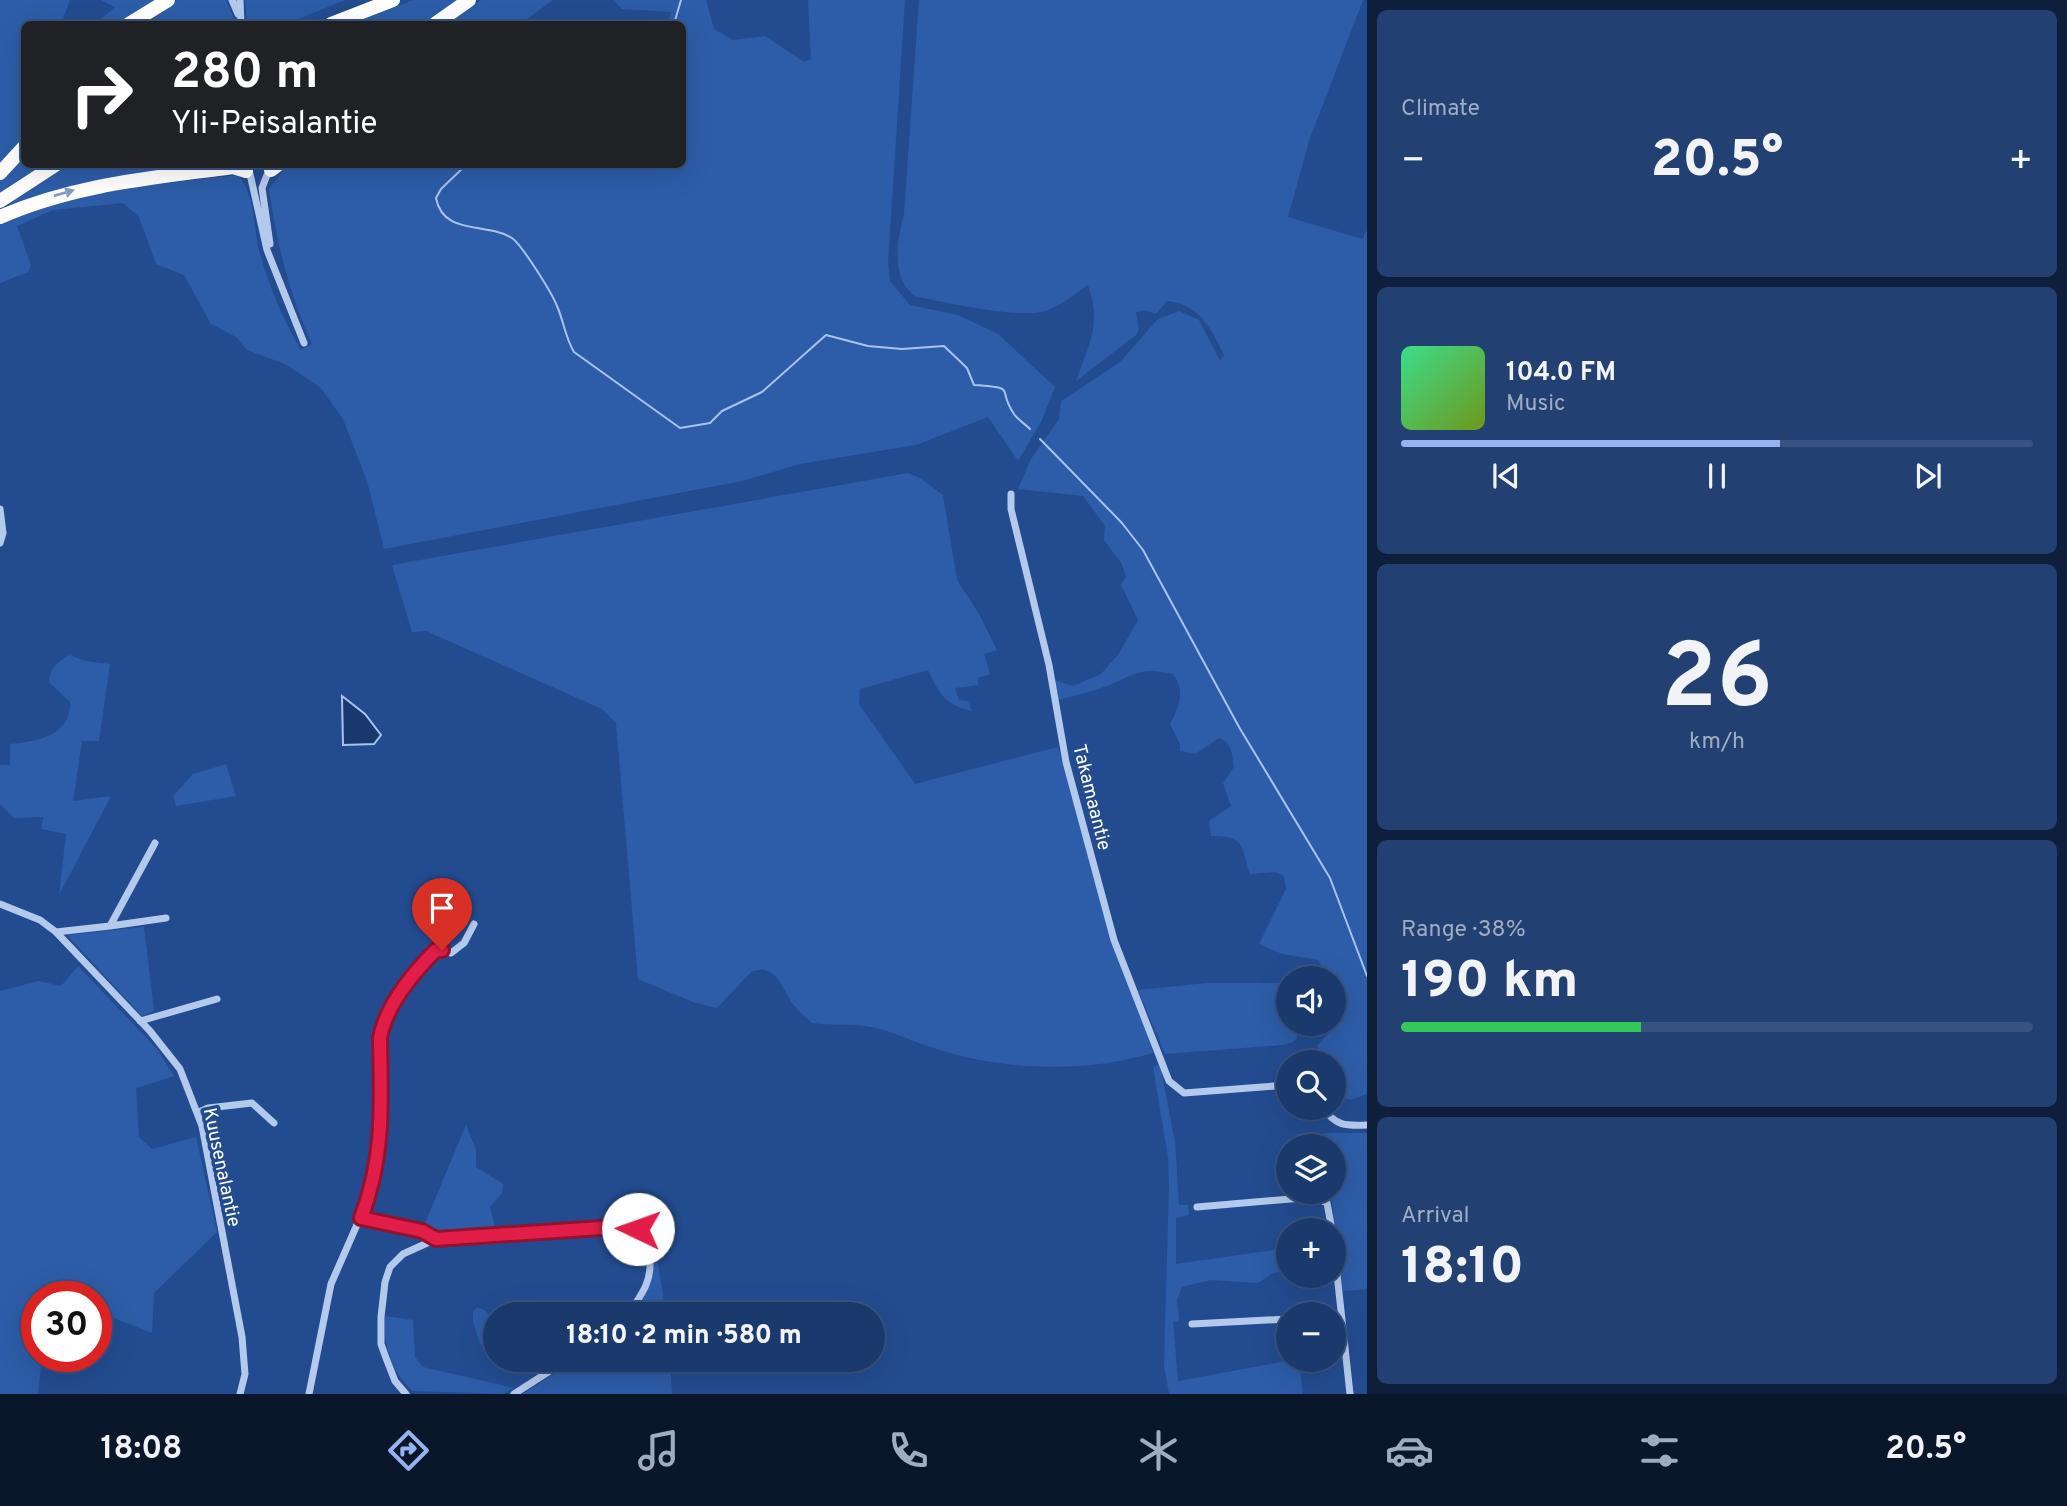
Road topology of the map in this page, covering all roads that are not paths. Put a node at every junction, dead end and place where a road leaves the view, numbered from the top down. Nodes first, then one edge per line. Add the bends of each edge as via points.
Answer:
1 (168, 0) edge
2 (232, 0) edge
3 (240, 0) edge
4 (393, 0) edge
5 (469, 0) edge
6 (134, 21) edge
7 (239, 21) edge
8 (240, 21) edge
9 (339, 21) edge
10 (439, 21) edge
11 (21, 150) edge
12 (51, 168) edge
13 (226, 168) edge
14 (272, 169) edge
15 (246, 170) edge
16 (0, 173) edge
17 (0, 201) edge
18 (0, 217) edge
19 (272, 265) junction
20 (304, 343) dead end
21 (1011, 494) dead end
22 (0, 509) edge
23 (0, 543) edge
24 (155, 844) dead end
25 (0, 904) edge
26 (166, 918) dead end
27 (474, 924) dead end
28 (110, 926) junction
29 (57, 932) junction
30 (217, 999) dead end
31 (140, 1021) junction
32 (1276, 1086) edge
33 (197, 1113) junction
34 (1333, 1120) edge
35 (274, 1123) dead end
36 (1367, 1125) edge
37 (1197, 1207) dead end
38 (361, 1218) junction
39 (1329, 1218) edge
40 (436, 1239) junction
41 (636, 1302) edge
42 (1276, 1320) edge
43 (1192, 1324) dead end
44 (1346, 1370) edge
45 (543, 1372) edge
46 (240, 1394) edge
47 (309, 1394) edge
48 (406, 1394) edge
49 (514, 1394) edge
50 (1350, 1394) edge

1 - 6 highway
2 - 7 street
3 - 8 street
4 - 9 highway
5 - 10 highway
11 - 16 highway
12 - 17 highway
18 -> 13 highway via 98,185
14 - 15 street via 258,177
14 - 19 street via 262,188
15 - 19 street
19 - 20 street
21 - 32 street, Takamaantie via 1066,762 1114,940 1169,1082 1184,1093
22 - 23 street
24 - 28 street
25 - 29 street, Kuusenalantie
26 - 28 street
27 - 38 street via 464,943 451,953 436,950 428,958 383,1022 382,1140
28 - 29 street
29 - 31 street, Kuusenalantie
30 - 31 street
31 - 33 street, Kuusenalantie via 180,1069
33 - 35 street via 253,1103
33 - 46 street, Kuusenalantie via 242,1336 245,1374
34 - 36 street via 1342,1126
37 - 39 street via 1314,1197 1326,1203
38 - 40 street via 422,1231
38 - 47 street via 331,1284
40 - 41 street via 631,1226 645,1240 650,1254 647,1284
40 - 48 street via 403,1254 390,1267 385,1282 381,1344 395,1381
42 - 43 street
44 - 50 street
45 - 49 street

